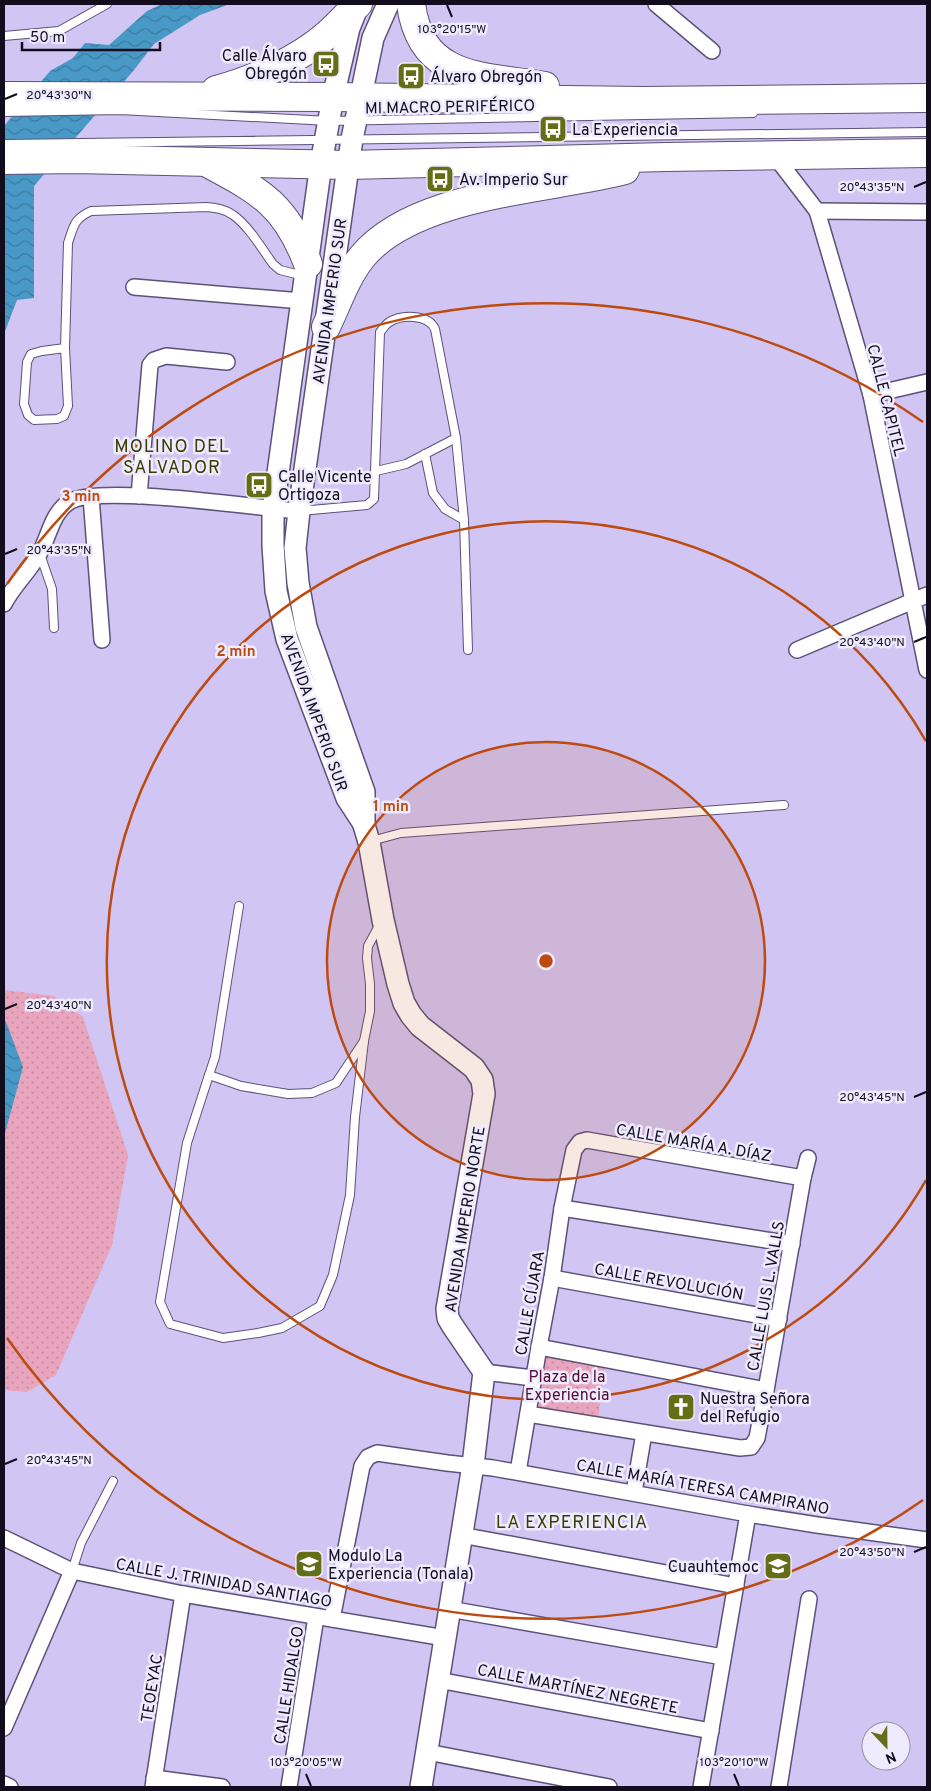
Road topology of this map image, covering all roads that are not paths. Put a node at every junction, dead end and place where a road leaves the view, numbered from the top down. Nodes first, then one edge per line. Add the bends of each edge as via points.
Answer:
1 (107, 4) edge
2 (359, 4) edge
3 (388, 4) edge
4 (411, 4) edge
5 (656, 4) edge
6 (4, 36) edge
7 (712, 51) dead end
8 (4, 96) edge
9 (187, 98) junction
10 (927, 98) edge
11 (643, 101) junction
12 (125, 103) junction
13 (4, 112) edge
14 (763, 113) dead end
15 (327, 131) junction
16 (354, 131) junction
17 (927, 132) edge
18 (4, 144) edge
19 (927, 153) edge
20 (774, 155) junction
21 (666, 157) junction
22 (4, 160) edge
23 (205, 162) junction
24 (817, 211) junction
25 (927, 212) edge
26 (307, 270) junction
27 (134, 286) dead end
28 (302, 301) junction
29 (326, 328) junction
30 (65, 348) junction
31 (227, 362) dead end
32 (927, 382) edge
33 (871, 395) junction
34 (456, 438) junction
35 (425, 454) junction
36 (376, 472) junction
37 (139, 496) junction
38 (91, 497) junction
39 (273, 509) junction
40 (299, 511) junction
41 (464, 520) junction
42 (40, 553) junction
43 (920, 598) edge
44 (4, 604) edge
45 (54, 628) dead end
46 (102, 640) dead end
47 (468, 650) dead end
48 (797, 650) dead end
49 (927, 670) edge
50 (784, 805) dead end
51 (367, 833) junction
52 (239, 906) dead end
53 (383, 920) junction
54 (364, 1041) junction
55 (209, 1075) junction
56 (580, 1142) joint
57 (808, 1158) dead end
58 (803, 1178) junction
59 (562, 1208) junction
60 (792, 1244) junction
61 (552, 1278) junction
62 (779, 1319) junction
63 (538, 1347) junction
64 (484, 1372) junction
65 (533, 1378) junction
66 (766, 1390) junction
67 (528, 1414) junction
68 (644, 1433) junction
69 (472, 1465) junction
70 (518, 1472) junction
71 (113, 1481) dead end
72 (634, 1492) junction
73 (748, 1514) junction
74 (461, 1535) junction
75 (4, 1538) edge
76 (927, 1540) edge
77 (72, 1571) junction
78 (736, 1586) junction
79 (183, 1594) junction
80 (809, 1599) dead end
81 (449, 1609) junction
82 (316, 1617) junction
83 (332, 1619) junction
84 (445, 1638) junction
85 (723, 1657) junction
86 (438, 1680) junction
87 (4, 1728) edge
88 (711, 1731) junction
89 (427, 1752) junction
90 (153, 1783) edge
91 (4, 1784) edge
92 (10, 1787) edge
93 (222, 1787) edge
94 (288, 1787) edge
95 (421, 1787) edge
96 (609, 1787) edge
97 (701, 1787) edge
98 (779, 1787) edge

1 - 6 lane via 59,31
2 - 9 highway via 327,35 289,60 244,81
2 - 15 street via 349,28
3 - 16 street via 373,38
4 - 11 highway via 422,42 437,59 456,70
5 - 7 street
8 - 12 highway
9 - 12 highway
9 - 15 highway
10 - 11 highway
11 - 16 highway
12 - 13 lane
12 - 15 lane
14 - 16 lane, MI MACRO PERIFÉRICO
15 - 16 highway
15 - 16 highway
15 - 18 lane via 102,144
15 - 23 highway
15 - 26 street, AVENIDA IMPERIO SUR
16 - 17 lane, MI MACRO PERIFÉRICO
16 - 21 highway
16 - 29 street, AVENIDA IMPERIO SUR
19 - 20 highway
20 - 21 highway
20 - 24 street, CALLE CAPITEL
21 - 29 highway via 609,174 466,201 403,225 361,258
22 - 23 highway
23 - 26 highway via 243,182 272,204 294,232
24 - 25 street
24 - 33 street, CALLE CAPITEL
26 - 28 street, AVENIDA IMPERIO SUR
26 - 30 lane via 280,270 241,222 219,209 91,211 79,217 68,243
27 - 28 street
28 - 39 street, AVENIDA IMPERIO SUR
29 - 40 street, AVENIDA IMPERIO SUR
30 - 30 lane via 68,406 64,416 34,420 24,404 27,362 31,354
31 - 37 street via 166,356 150,365
32 - 33 street
33 - 43 street, CALLE CAPITEL
34 - 35 lane
34 - 36 lane via 432,323 421,317 395,319 384,327 379,339
34 - 41 lane
35 - 36 lane via 406,464
35 - 41 lane via 433,493 445,509
36 - 40 lane via 375,496 370,504
37 - 38 street
37 - 39 street
38 - 42 street via 79,498 63,506
38 - 46 street
39 - 40 street
39 - 51 street, AVENIDA IMPERIO SUR via 276,591 286,638 347,798
40 - 51 street, AVENIDA IMPERIO SUR via 295,548 306,627 364,792
41 - 47 lane
42 - 44 street
42 - 45 lane via 52,589
43 - 48 street
43 - 49 street, CALLE CAPITEL
50 - 51 lane
51 - 53 street, AVENIDA IMPERIO NORTE
52 - 55 lane via 215,1057
53 - 54 lane via 368,946 370,1010
53 - 64 street, AVENIDA IMPERIO NORTE via 398,984 411,1015 420,1026 474,1068 482,1080 484,1094 447,1309 452,1326
54 - 55 lane via 336,1084 312,1093 288,1094 241,1086
54 - 55 lane via 350,1195 333,1275 320,1306 282,1328 222,1338 170,1324 160,1302 187,1143
56 - 58 street, CALLE MARÍA A. DÍAZ via 587,1140
56 - 59 street, CALLE CÍJARA via 574,1150
57 - 58 street, CALLE LUIS L. VALLS
58 - 60 street, CALLE LUIS L. VALLS
59 - 60 street
59 - 61 street, CALLE CÍJARA
60 - 62 street, CALLE LUIS L. VALLS
61 - 62 street, CALLE REVOLUCIÓN
61 - 63 street, CALLE CÍJARA
62 - 66 street, CALLE LUIS L. VALLS
63 - 65 street, CALLE CÍJARA
63 - 66 street
64 - 65 street
64 - 69 street
65 - 67 street, CALLE CÍJARA
66 - 68 street, CALLE LUIS L. VALLS via 757,1438 751,1447
67 - 68 street
67 - 70 street, CALLE CÍJARA
68 - 72 street
69 - 70 street, CALLE MARÍA TERESA CAMPIRANO
69 - 74 street
69 - 83 street, CALLE MARÍA TERESA CAMPIRANO via 377,1453 368,1457 362,1466
70 - 72 street, CALLE MARÍA TERESA CAMPIRANO
71 - 77 lane via 81,1543
72 - 73 street, CALLE MARÍA TERESA CAMPIRANO
73 - 76 street, CALLE MARÍA TERESA CAMPIRANO
73 - 78 street
74 - 78 street
74 - 81 street
75 - 77 street, CALLE J. TRINIDAD SANTIAGO
77 - 79 street, CALLE J. TRINIDAD SANTIAGO
77 - 87 street
78 - 85 street
79 - 82 street, CALLE J. TRINIDAD SANTIAGO
79 - 90 street, TEOEYAC
80 - 98 street
81 - 84 street
81 - 85 street
82 - 83 street, CALLE J. TRINIDAD SANTIAGO
82 - 94 street, CALLE HIDALGO
83 - 84 street, CALLE J. TRINIDAD SANTIAGO
84 - 86 street
85 - 88 street
86 - 88 street, CALLE MARTÍNEZ NEGRETE
86 - 89 street
88 - 97 street
89 - 95 street
89 - 96 street
90 - 93 street
91 - 92 street

